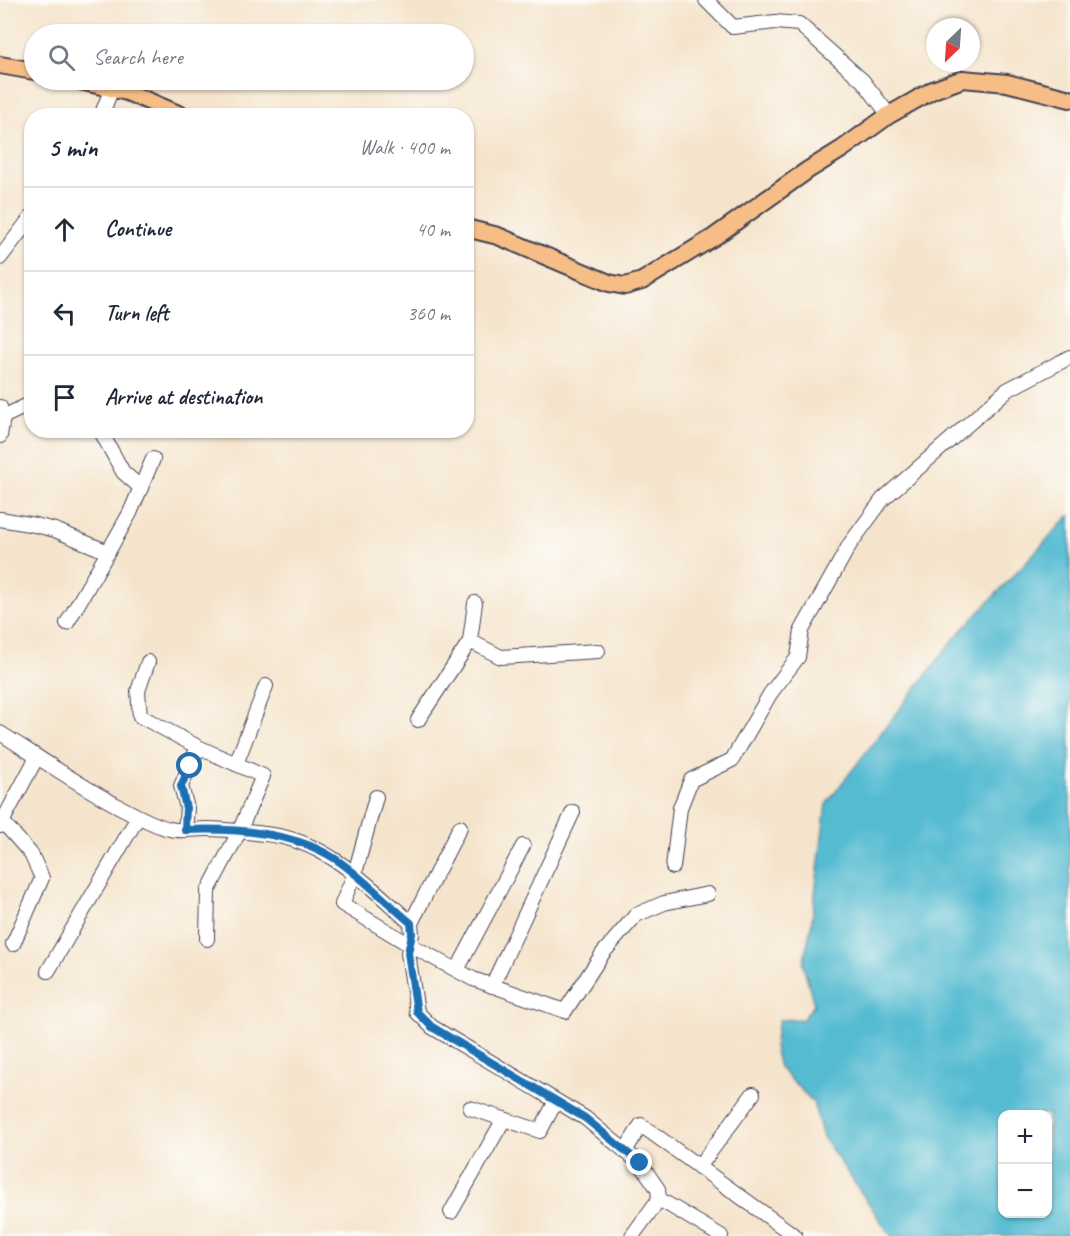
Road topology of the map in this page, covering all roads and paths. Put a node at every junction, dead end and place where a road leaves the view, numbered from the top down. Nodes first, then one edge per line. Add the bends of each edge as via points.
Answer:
1 (706, 0) edge
2 (1, 64) edge
3 (24, 69) edge
4 (111, 90) edge
5 (120, 90) edge
6 (1070, 99) edge
7 (104, 108) edge
8 (164, 108) edge
9 (889, 115) junction
10 (24, 226) edge
11 (474, 230) edge
12 (0, 258) edge
13 (1070, 357) edge
14 (24, 405) edge
15 (2, 412) edge
16 (0, 436) edge
17 (104, 438) edge
18 (153, 459) dead end
19 (141, 488) junction
20 (0, 519) edge
21 (108, 552) junction
22 (475, 603) dead end
23 (67, 623) dead end
24 (470, 641) junction
25 (598, 651) dead end
26 (148, 662) dead end
27 (266, 687) dead end
28 (418, 720) dead end
29 (0, 733) edge
30 (198, 747) junction
31 (37, 757) junction
32 (236, 764) junction
33 (376, 797) dead end
34 (573, 812) dead end
35 (138, 817) junction
36 (1, 824) edge
37 (460, 827) dead end
38 (185, 830) junction
39 (239, 832) junction
40 (523, 846) dead end
41 (673, 867) dead end
42 (354, 873) junction
43 (708, 894) dead end
44 (411, 923) junction
45 (207, 939) dead end
46 (13, 944) dead end
47 (409, 949) junction
48 (457, 970) junction
49 (48, 971) dead end
50 (492, 986) junction
51 (753, 1094) dead end
52 (556, 1101) junction
53 (470, 1108) dead end
54 (504, 1119) junction
55 (625, 1151) junction
56 (699, 1167) junction
57 (659, 1199) junction
58 (451, 1212) dead end
59 (632, 1236) edge
60 (721, 1236) edge
61 (795, 1236) edge

1 - 9 street via 733,27 775,22 799,24 863,81
2 - 3 main road
4 - 7 street
5 - 8 main road
6 - 9 main road via 1007,83 963,79 933,90
9 - 11 main road via 714,237 642,281 625,286
10 - 12 street
13 - 41 street via 1007,390 883,499 850,544 802,630 798,657 770,694 732,760 691,780 680,808
14 - 15 street
15 - 16 street
17 - 19 street via 123,472
18 - 19 street
19 - 21 street
20 - 21 street via 56,530
21 - 23 street
22 - 24 street
24 - 25 street via 501,657
24 - 28 street
26 - 30 street via 138,691 140,716
27 - 32 street
29 - 31 street
30 - 32 street
30 - 38 street via 181,786
31 - 35 street
31 - 36 street
32 - 39 street via 263,776
33 - 42 street
34 - 50 street
35 - 38 street via 172,830
35 - 49 street
36 - 46 street via 31,854 42,878
37 - 44 street
38 - 39 street
39 - 42 street via 268,834 311,847 335,858
39 - 45 street via 208,891
40 - 48 street
42 - 44 street
42 - 47 street via 342,904
43 - 50 street via 664,903 636,915 603,953 565,1011
44 - 47 street
47 - 48 street
47 - 52 street via 417,1012 432,1027
48 - 50 street
51 - 56 street
52 - 54 street via 540,1131
52 - 55 street via 585,1118
53 - 54 street
54 - 58 street
55 - 56 street via 642,1125
55 - 57 street via 640,1163 658,1189
56 - 61 street
57 - 59 street
57 - 60 street

